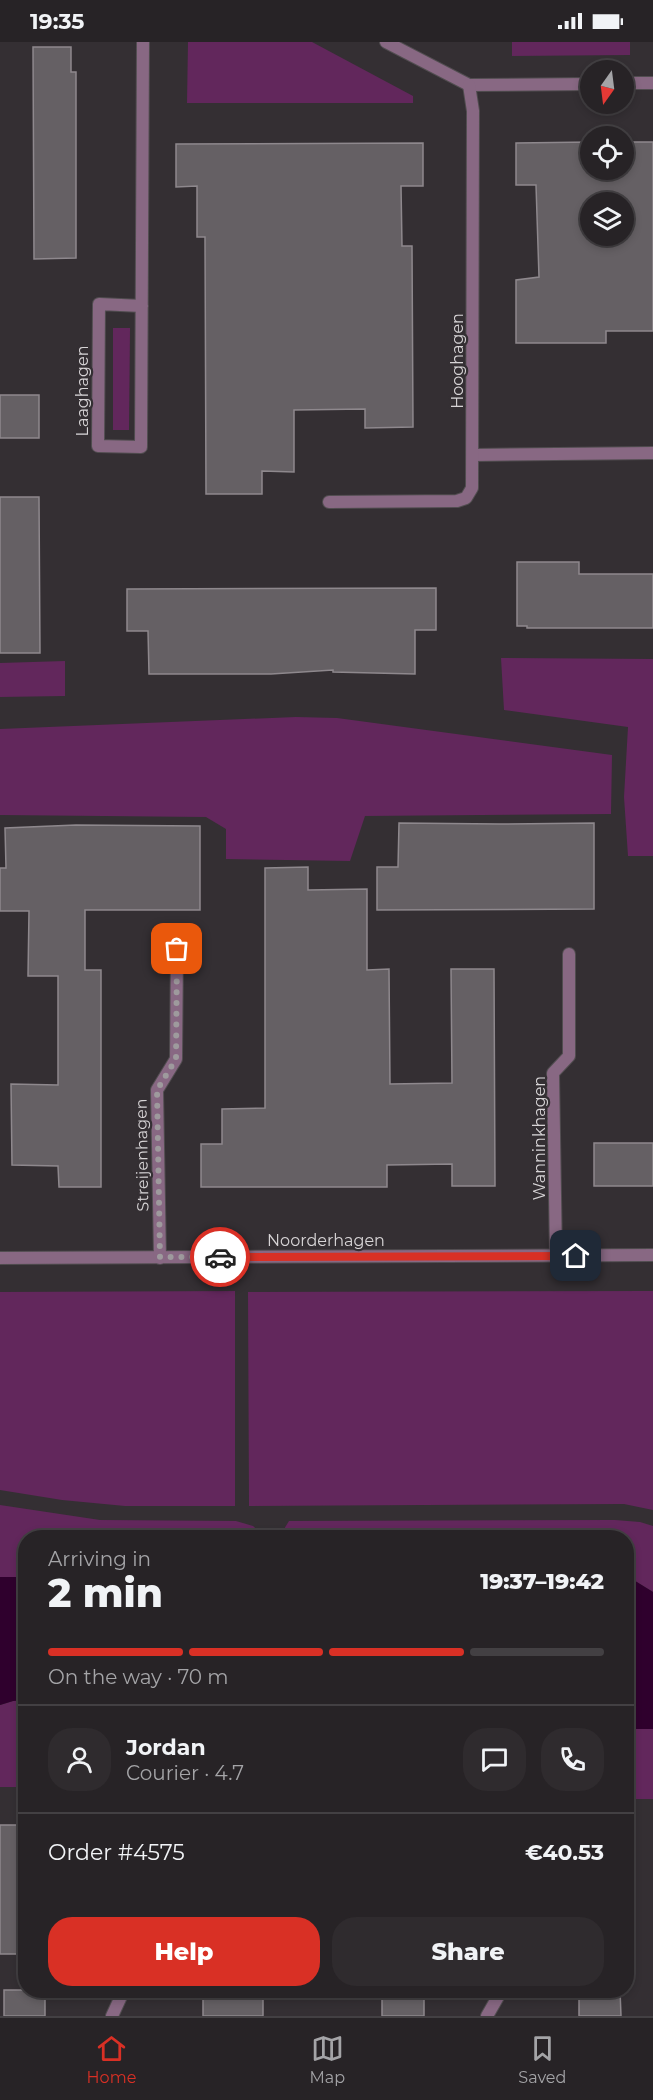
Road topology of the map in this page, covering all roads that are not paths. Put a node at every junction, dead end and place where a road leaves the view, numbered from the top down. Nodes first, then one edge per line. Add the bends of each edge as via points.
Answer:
1 (143, 42) edge
2 (386, 42) edge
3 (634, 83) edge
4 (653, 83) edge
5 (580, 84) edge
6 (469, 85) junction
7 (142, 306) junction
8 (653, 453) edge
9 (473, 454) junction
10 (329, 502) dead end
11 (177, 949) dead end
12 (569, 954) dead end
13 (556, 1256) junction
14 (653, 1256) edge
15 (160, 1257) junction
16 (0, 1258) edge
17 (120, 1998) edge
18 (498, 1998) edge
19 (112, 2016) edge
20 (487, 2016) edge

1 - 7 street, Laaghagen
2 - 6 street
3 - 4 street
5 - 6 street
6 - 9 street, Hooghagen via 473,111
7 - 7 street, Laaghagen via 141,447 99,446 99,304
8 - 9 street
9 - 10 street, Hooghagen via 472,488 466,498 458,501
11 - 15 street, Streijenhagen via 176,1059 157,1090
12 - 13 street, Wanninkhagen via 569,1056 553,1073
13 - 14 street, Noorderhagen
13 - 15 street, Noorderhagen
15 - 16 street, Noorderhagen
17 - 19 street
18 - 20 street

